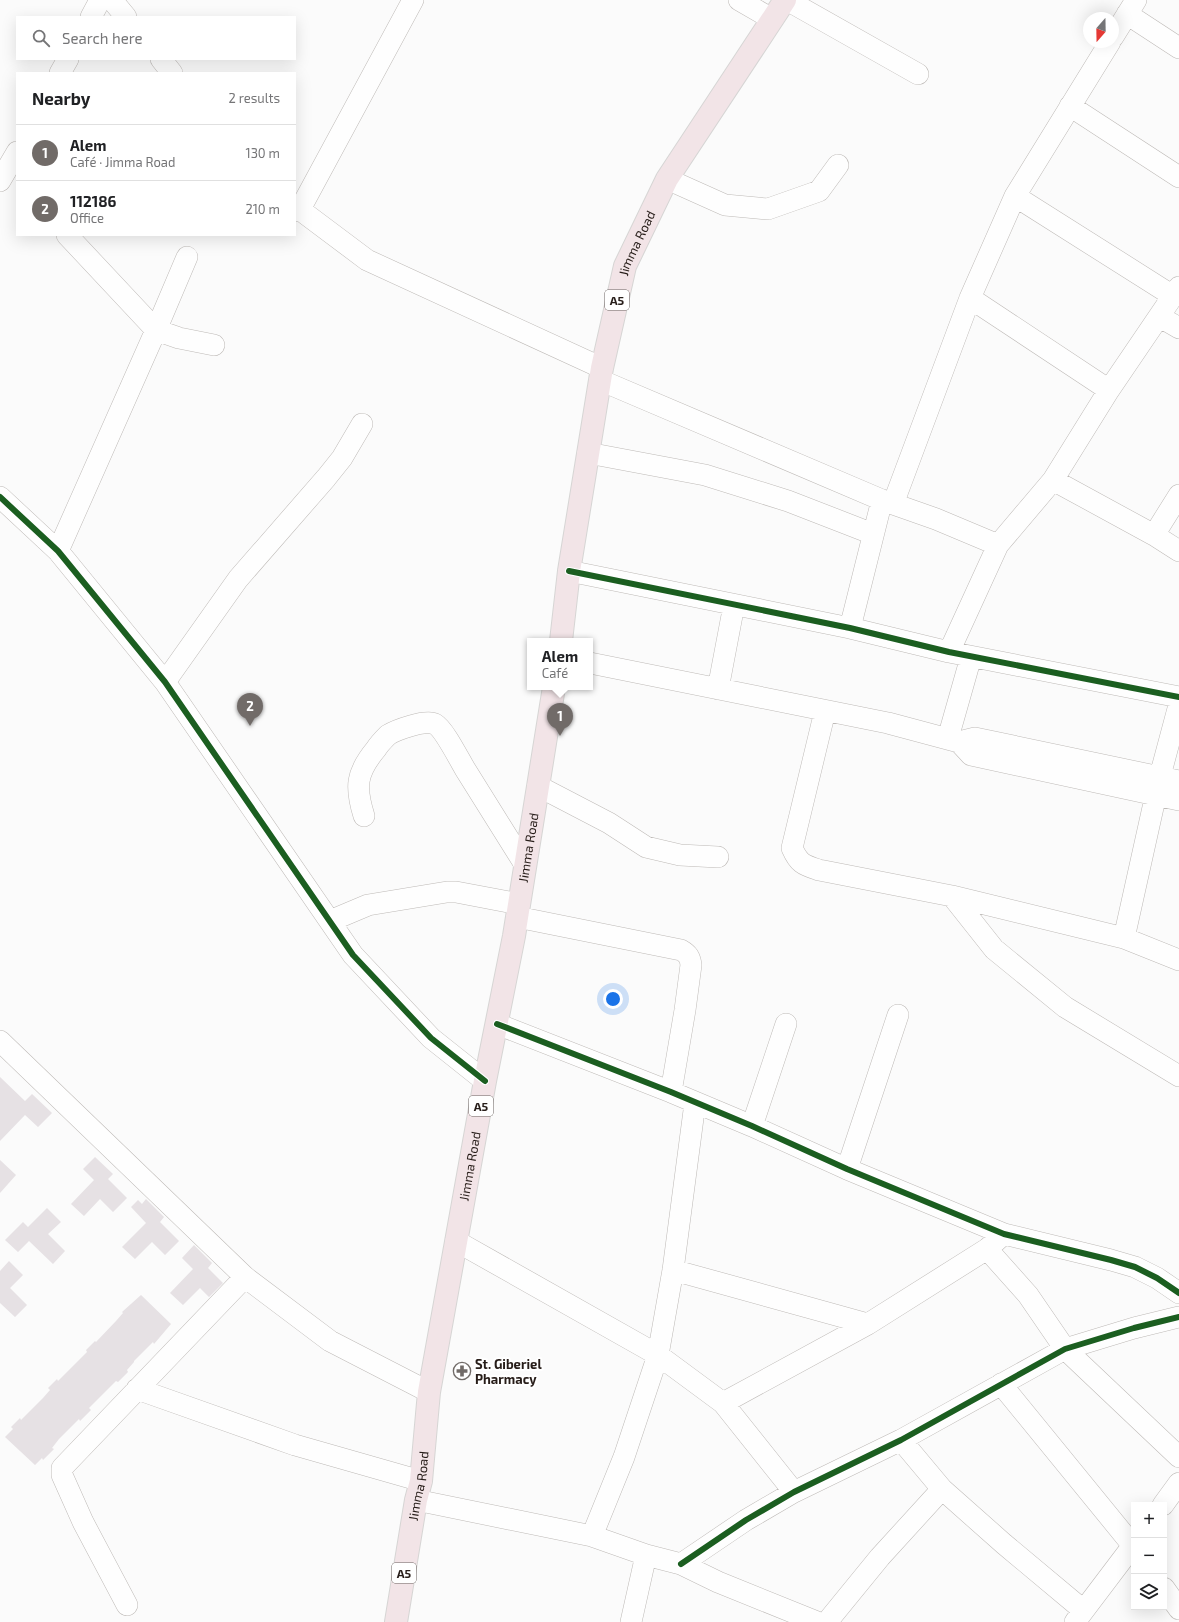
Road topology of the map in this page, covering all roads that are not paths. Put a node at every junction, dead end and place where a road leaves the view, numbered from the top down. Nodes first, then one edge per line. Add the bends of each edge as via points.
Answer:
1 (100, 0) edge
2 (112, 0) edge
3 (413, 0) edge
4 (739, 0) edge
5 (786, 0) edge
6 (1132, 7) edge
7 (92, 16) edge
8 (125, 16) edge
9 (772, 19) junction
10 (1119, 28) edge
11 (1106, 48) edge
12 (1179, 48) edge
13 (67, 60) edge
14 (162, 60) edge
15 (61, 72) edge
16 (171, 72) edge
17 (918, 74) dead end
18 (1070, 106) junction
19 (16, 155) edge
20 (838, 165) dead end
21 (1179, 177) edge
22 (8, 178) edge
23 (667, 179) junction
24 (1015, 196) junction
25 (297, 208) edge
26 (68, 236) edge
27 (187, 257) dead end
28 (1176, 292) edge
29 (970, 298) junction
30 (1160, 317) junction
31 (1179, 328) edge
32 (156, 330) junction
33 (214, 345) dead end
34 (601, 374) junction
35 (1108, 390) junction
36 (362, 424) dead end
37 (588, 453) junction
38 (1053, 480) junction
39 (1179, 496) edge
40 (0, 497) edge
41 (887, 502) junction
42 (873, 534) junction
43 (1154, 535) junction
44 (998, 545) junction
45 (58, 551) junction
46 (1179, 551) edge
47 (569, 571) junction
48 (734, 605) junction
49 (850, 628) junction
50 (561, 638) edge
51 (949, 652) junction
52 (971, 657) junction
53 (593, 664) edge
54 (165, 682) junction
55 (718, 689) junction
56 (554, 690) edge
57 (1179, 697) edge
58 (1179, 705) edge
59 (825, 711) junction
60 (954, 740) junction
61 (1165, 784) edge
62 (538, 786) junction
63 (1179, 800) edge
64 (364, 816) dead end
65 (718, 857) dead end
66 (525, 865) junction
67 (952, 896) junction
68 (518, 911) junction
69 (330, 921) junction
70 (1124, 938) junction
71 (1179, 960) edge
72 (898, 1015) dead end
73 (497, 1024) junction
74 (786, 1024) dead end
75 (0, 1041) edge
76 (1179, 1076) edge
77 (485, 1081) junction
78 (671, 1092) junction
79 (695, 1103) junction
80 (752, 1126) junction
81 (847, 1170) junction
82 (1004, 1234) junction
83 (456, 1241) junction
84 (987, 1248) junction
85 (672, 1270) junction
86 (245, 1277) junction
87 (1179, 1293) edge
88 (1179, 1317) edge
89 (868, 1324) junction
90 (1065, 1349) junction
91 (658, 1355) junction
92 (1001, 1384) junction
93 (137, 1389) junction
94 (429, 1392) junction
95 (723, 1402) junction
96 (901, 1440) junction
97 (1179, 1457) edge
98 (1179, 1483) edge
99 (942, 1489) junction
100 (418, 1490) junction
101 (794, 1492) junction
102 (1165, 1502) edge
103 (592, 1536) junction
104 (1131, 1541) edge
105 (1131, 1549) edge
106 (646, 1555) junction
107 (681, 1564) junction
108 (1167, 1592) edge
109 (127, 1605) dead end
110 (1179, 1609) edge
111 (1079, 1616) edge
112 (396, 1622) edge
113 (631, 1622) edge
114 (817, 1622) edge
115 (827, 1622) edge

1 - 7 street
2 - 8 street
3 - 25 street
4 - 9 street
5 - 9 highway, Jimma Road / A5
5 - 17 street
6 - 10 street
6 - 12 street
9 - 23 highway, Jimma Road / A5
11 - 18 street
13 - 15 street
14 - 16 street
18 - 21 street
18 - 24 street
19 - 22 street
20 - 23 street via 819,191 768,208 725,205
23 - 34 highway, Jimma Road / A5 via 625,266
24 - 28 street
24 - 29 street
25 - 34 street via 367,260
26 - 32 street
27 - 32 street
28 - 30 street
29 - 35 street
29 - 41 street
30 - 31 street
30 - 35 street
32 - 33 street
32 - 45 street
34 - 37 highway, Jimma Road / A5
34 - 41 street
35 - 38 street
36 - 54 street via 342,458 238,579
37 - 42 street via 705,475 788,501
37 - 47 highway, Jimma Road / A5
38 - 43 street
38 - 44 street
39 - 43 street
40 - 45 street
41 - 42 street
41 - 44 street
42 - 49 street
43 - 46 street
44 - 51 street
45 - 54 street
47 - 48 street
47 - 50 highway, Jimma Road / A5
48 - 49 street
48 - 55 street
49 - 51 street
51 - 52 street
52 - 57 street
52 - 60 street
53 - 55 street
54 - 69 street
55 - 59 street
56 - 62 highway, Jimma Road / A5
58 - 61 street
59 - 60 street via 888,723
59 - 67 street via 792,848 796,858 802,864 819,870
60 - 61 street via 975,738
61 - 63 street
61 - 70 street
62 - 65 street via 609,823 646,847 680,855
62 - 66 highway, Jimma Road / A5
64 - 66 street via 358,797 358,784 366,762 388,735 430,722 435,724 454,750
66 - 68 highway, Jimma Road / A5
67 - 70 street
67 - 76 street via 994,949 1065,1007
68 - 69 street via 456,892 447,892 368,905
68 - 73 highway, Jimma Road / A5
68 - 78 street via 687,953 691,965
69 - 77 street via 353,955 431,1038
70 - 71 street
72 - 81 street
73 - 77 highway, Jimma Road / A5
73 - 78 street
74 - 80 street
75 - 86 street
77 - 83 highway, Jimma Road / A5
78 - 79 street
79 - 80 street
79 - 85 street
80 - 81 street
81 - 82 street
82 - 84 street
82 - 87 street via 1135,1267
83 - 91 street
83 - 94 highway, Jimma Road / A5
84 - 89 street
84 - 90 street via 1028,1296
85 - 89 street
85 - 91 street
86 - 93 street
86 - 94 street via 330,1341
88 - 90 street
89 - 95 street
90 - 92 street
90 - 97 street
91 - 95 street
91 - 103 street via 624,1457
92 - 96 street
92 - 104 street
93 - 100 street
93 - 109 street via 62,1468 62,1475 83,1522
94 - 100 highway, Jimma Road / A5
95 - 101 street
96 - 99 street
96 - 101 street
98 - 102 street
99 - 111 street
99 - 115 street via 880,1557
100 - 103 street
100 - 112 highway, Jimma Road / A5
101 - 107 street via 746,1520
103 - 106 street
105 - 111 street
106 - 107 street
106 - 113 street
107 - 114 street via 718,1582
108 - 110 street

